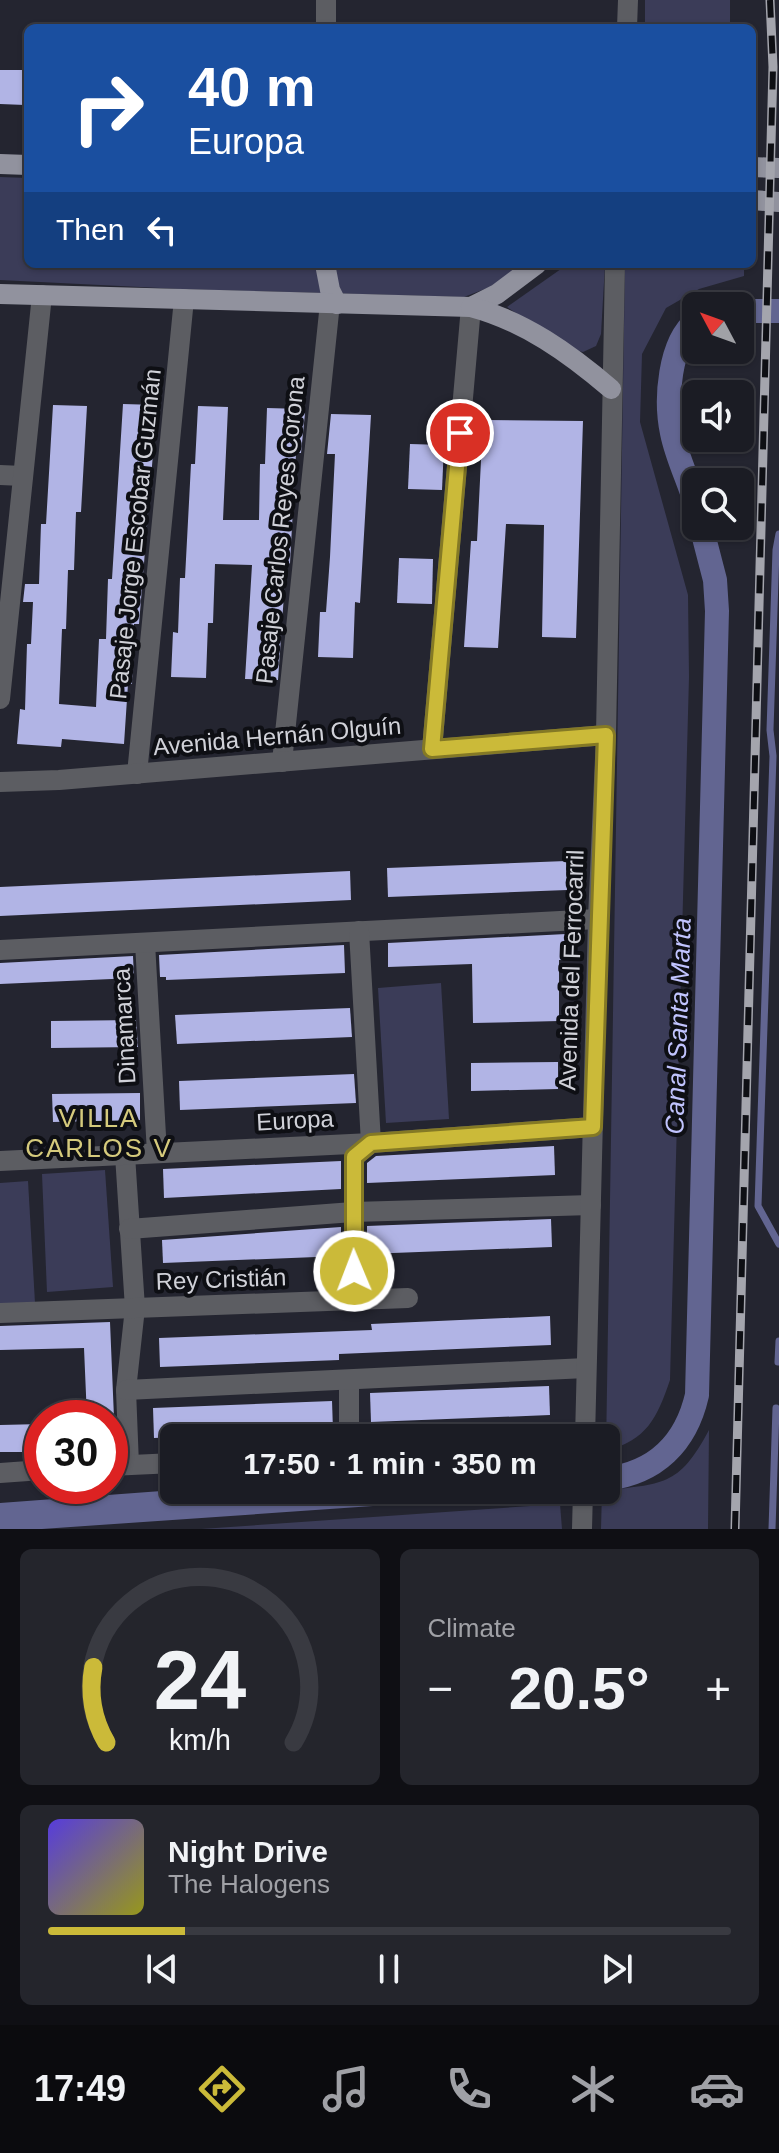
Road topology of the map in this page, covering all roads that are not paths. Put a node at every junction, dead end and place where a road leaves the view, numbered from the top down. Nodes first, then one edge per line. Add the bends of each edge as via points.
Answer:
1 (326, 0) edge
2 (628, 0) edge
3 (326, 24) edge
4 (627, 24) edge
5 (0, 164) edge
6 (24, 165) edge
7 (756, 167) edge
8 (779, 168) edge
9 (756, 200) edge
10 (779, 202) edge
11 (326, 268) edge
12 (532, 268) edge
13 (615, 268) edge
14 (0, 294) edge
15 (42, 295) junction
16 (184, 299) junction
17 (333, 304) junction
18 (471, 307) junction
19 (611, 389) junction
20 (0, 475) edge
21 (23, 476) junction
22 (4, 626) edge
23 (0, 699) edge
24 (606, 735) junction
25 (432, 749) junction
26 (282, 762) junction
27 (137, 774) junction
28 (0, 782) edge
29 (598, 919) junction
30 (359, 931) junction
31 (145, 943) junction
32 (0, 950) edge
33 (593, 1127) junction
34 (371, 1143) junction
35 (157, 1153) junction
36 (125, 1155) junction
37 (0, 1161) edge
38 (591, 1205) junction
39 (353, 1212) junction
40 (129, 1229) junction
41 (408, 1298) dead end
42 (354, 1300) junction
43 (135, 1308) junction
44 (0, 1313) edge
45 (586, 1368) junction
46 (349, 1380) junction
47 (126, 1390) junction
48 (125, 1400) edge
49 (349, 1424) edge
50 (585, 1424) edge
51 (160, 1464) edge
52 (128, 1466) edge
53 (24, 1471) edge
54 (0, 1473) edge
55 (583, 1504) edge
56 (582, 1529) edge

1 - 3 street
2 - 4 street
5 - 6 main road
7 - 8 main road
9 - 10 main road
11 - 17 main road
12 - 18 main road
13 - 19 street, Avenida del Ferrocarril
14 - 15 main road
15 - 16 main road
15 - 21 street
16 - 17 main road
16 - 27 street, Pasaje Jorge Escobar Guzmán
17 - 18 main road
17 - 26 street, Pasaje Carlos Reyes Corona
18 - 19 main road via 530,331
18 - 25 street
19 - 24 street, Avenida del Ferrocarril
20 - 21 street
21 - 22 street
22 - 23 street
24 - 25 street, Avenida Hernán Olguín
24 - 29 street, Avenida del Ferrocarril
25 - 26 street, Avenida Hernán Olguín
26 - 27 street, Avenida Hernán Olguín
27 - 28 street, Avenida Hernán Olguín
29 - 30 street
29 - 33 street, Avenida del Ferrocarril
30 - 31 street
30 - 34 street
31 - 32 street
31 - 35 street, Dinamarca
33 - 34 street, Europa
33 - 38 street, Avenida del Ferrocarril
34 - 35 street, Europa
34 - 39 street via 354,1157
35 - 36 street, Europa
36 - 37 street, Europa
36 - 40 street
38 - 39 street
38 - 45 street, Avenida del Ferrocarril
39 - 40 street
39 - 42 street
40 - 43 street
41 - 42 street, Rey Cristián
42 - 43 street, Rey Cristián
43 - 44 street, Rey Cristián
43 - 47 street
45 - 46 street
45 - 50 street, Avenida del Ferrocarril
46 - 47 street
46 - 49 street
47 - 48 street
51 - 52 street
53 - 54 street
55 - 56 street

